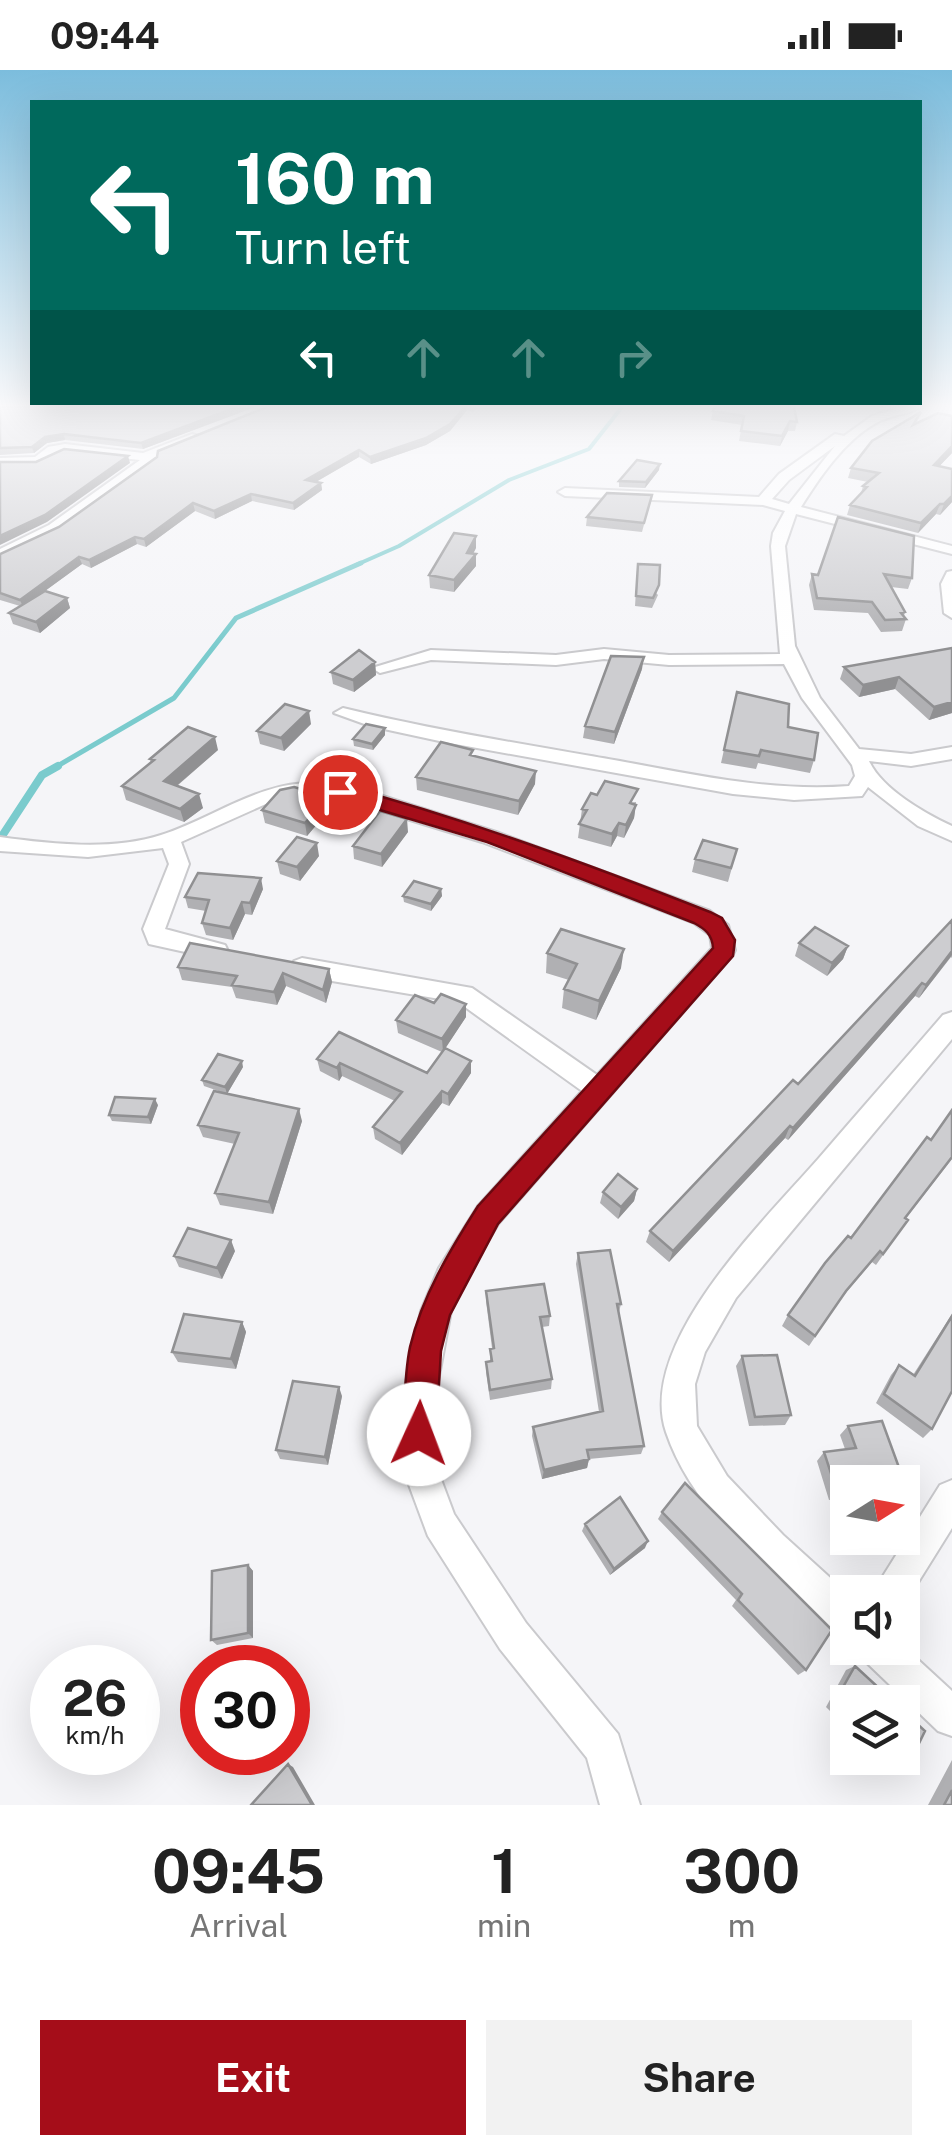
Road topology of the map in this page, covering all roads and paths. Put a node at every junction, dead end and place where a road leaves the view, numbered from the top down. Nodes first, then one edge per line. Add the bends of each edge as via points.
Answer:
1 (110, 488) edge
2 (775, 488) edge
3 (807, 488) edge
4 (566, 492) dead end
5 (763, 502) junction
6 (797, 510) junction
7 (952, 550) edge
8 (0, 555) edge
9 (952, 575) edge
10 (952, 613) edge
11 (791, 659) junction
12 (380, 668) dead end
13 (343, 713) dead end
14 (952, 753) edge
15 (853, 754) junction
16 (865, 776) junction
17 (952, 834) edge
18 (170, 840) junction
19 (4, 844) edge
20 (236, 954) edge
21 (271, 961) edge
22 (952, 1022) edge
23 (601, 1091) junction
24 (952, 1497) edge
25 (902, 1575) edge
26 (830, 1602) edge
27 (896, 1665) edge
28 (952, 1717) edge
29 (620, 1805) edge

1 - 8 street via 54,528
2 - 5 street
3 - 6 street
4 - 5 street
5 - 6 street
6 - 7 street
6 - 11 street via 780,534 781,614
9 - 10 street
11 - 12 street via 431,655
11 - 15 street
13 - 16 street via 539,756 750,790 855,792
14 - 15 street via 911,760
15 - 16 street
16 - 17 street
18 - 19 street via 128,848
18 - 20 street via 179,864 154,929 158,938
18 - 23 street via 283,792 340,792 494,837 714,924 724,950
21 - 23 street via 464,994
22 - 26 street via 726,1288 684,1364 676,1404 686,1444 714,1490
23 - 29 street via 488,1215 449,1278 425,1351 419,1434 422,1474 440,1524 513,1636 604,1748
24 - 25 street
27 - 28 street

